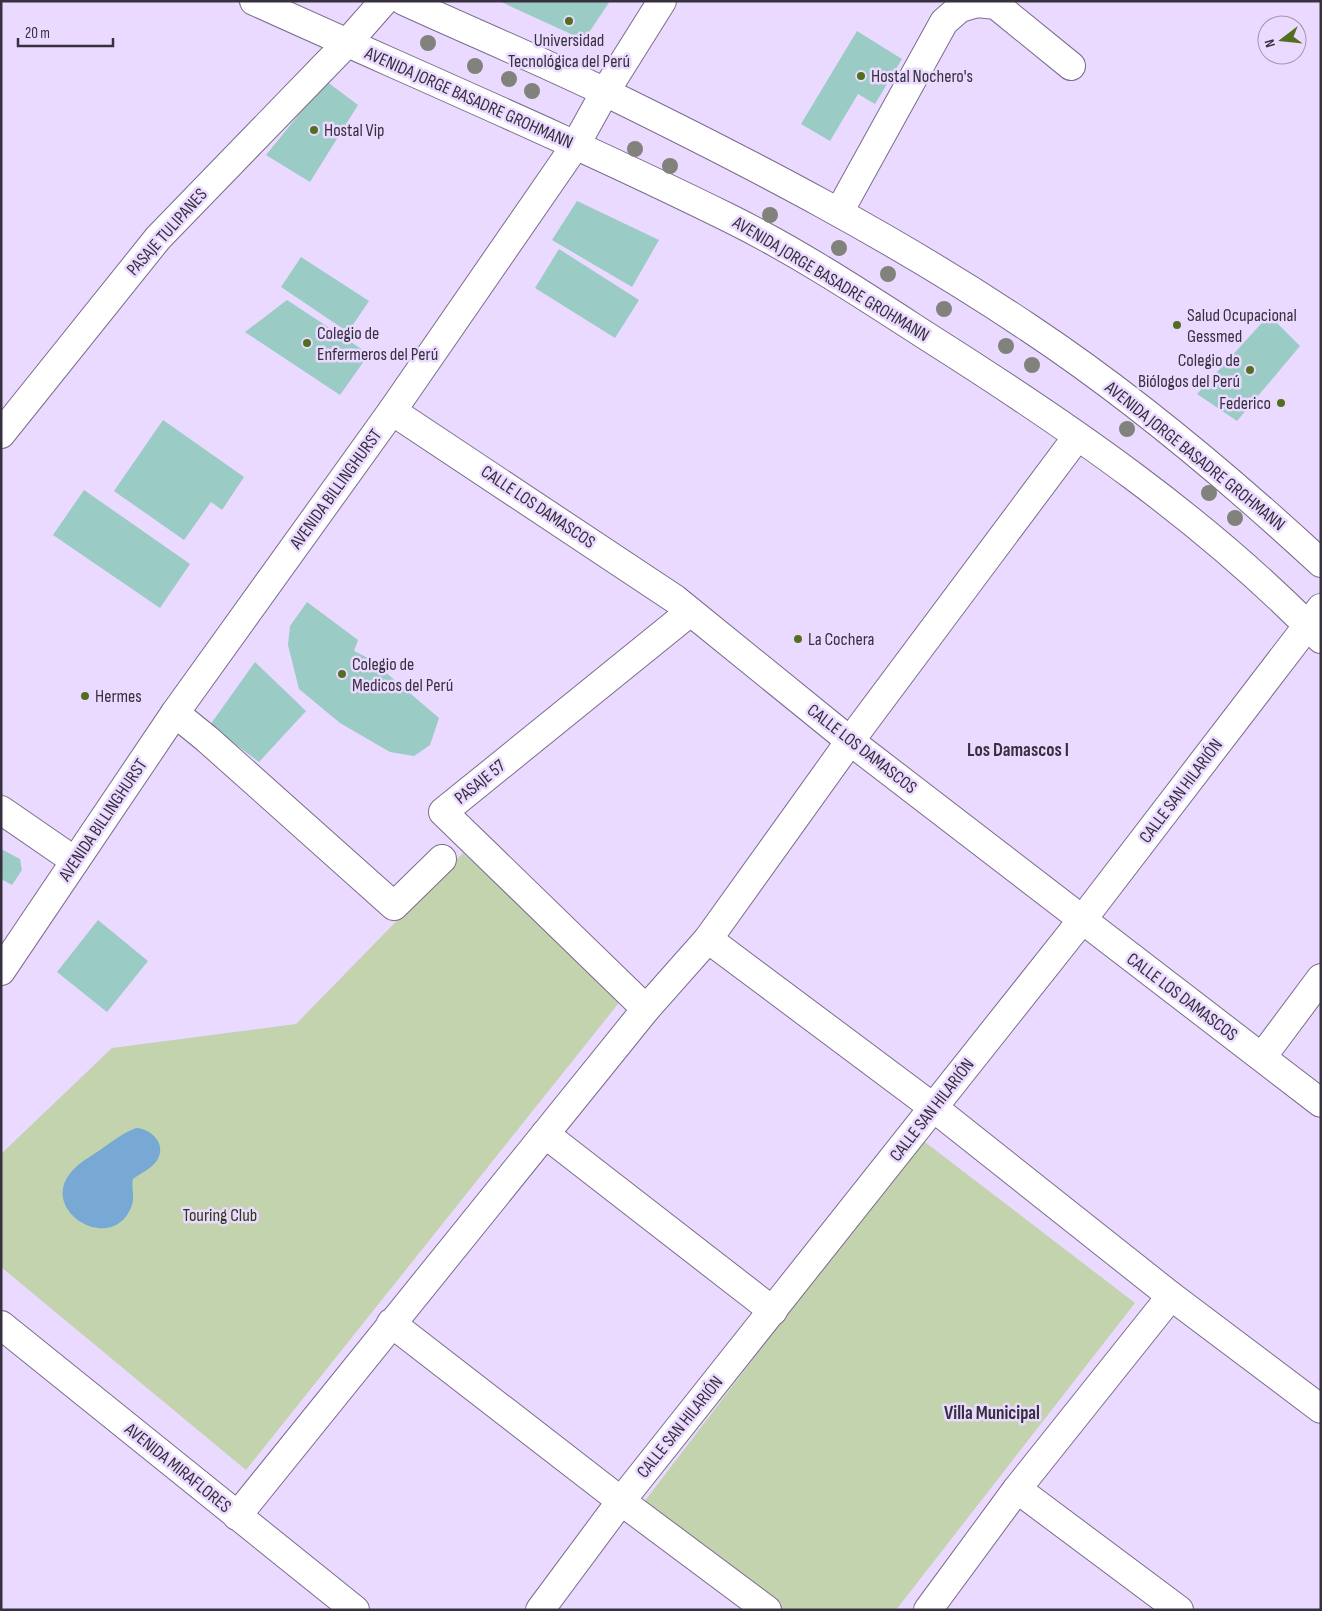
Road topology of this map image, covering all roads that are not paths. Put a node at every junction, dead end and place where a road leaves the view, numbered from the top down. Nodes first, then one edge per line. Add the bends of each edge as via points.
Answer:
1 (254, 1) edge
2 (384, 1) edge
3 (404, 1) edge
4 (662, 1) edge
5 (347, 43) junction
6 (1071, 66) dead end
7 (605, 92) junction
8 (575, 146) junction
9 (839, 212) junction
10 (392, 411) junction
11 (1, 434) edge
12 (1077, 437) junction
13 (1321, 563) edge
14 (690, 612) junction
15 (1316, 624) edge
16 (175, 713) junction
17 (850, 740) junction
18 (1, 810) edge
19 (442, 858) dead end
20 (75, 861) junction
21 (1082, 920) junction
22 (708, 939) junction
23 (1, 971) edge
24 (1321, 978) edge
25 (646, 1009) junction
26 (1262, 1057) junction
27 (1321, 1103) edge
28 (934, 1108) junction
29 (544, 1134) junction
30 (1171, 1296) junction
31 (773, 1311) junction
32 (391, 1323) junction
33 (1, 1325) edge
34 (1321, 1409) edge
35 (1017, 1489) junction
36 (621, 1501) junction
37 (237, 1516) junction
38 (355, 1610) edge
39 (540, 1610) edge
40 (767, 1610) edge
41 (928, 1610) edge
42 (1179, 1610) edge

1 - 5 main road, AVENIDA JORGE BASADRE GROHMANN
2 - 5 main road, PASAJE TULIPANES
3 - 7 main road, AVENIDA JORGE BASADRE GROHMANN
4 - 7 main road, AVENIDA BILLINGHURST
5 - 8 main road, AVENIDA JORGE BASADRE GROHMANN
5 - 11 main road, PASAJE TULIPANES via 158,238
6 - 9 main road via 996,5 977,3 960,8 944,22
7 - 8 main road, AVENIDA BILLINGHURST
7 - 9 main road, AVENIDA JORGE BASADRE GROHMANN
8 - 10 main road, AVENIDA BILLINGHURST
8 - 12 main road, AVENIDA JORGE BASADRE GROHMANN via 731,219 814,265
9 - 13 main road, AVENIDA JORGE BASADRE GROHMANN via 968,288 1093,373 1211,465
10 - 14 main road, CALLE LOS DAMASCOS
10 - 16 main road, AVENIDA BILLINGHURST
12 - 15 main road, AVENIDA JORGE BASADRE GROHMANN via 1119,466
12 - 17 main road
14 - 17 main road, CALLE LOS DAMASCOS
14 - 25 main road, PASAJE 57 via 443,812
15 - 21 main road, CALLE SAN HILARIÓN
16 - 19 main road via 394,906
16 - 20 main road, AVENIDA BILLINGHURST
17 - 21 main road, CALLE LOS DAMASCOS
17 - 22 main road
18 - 20 main road
20 - 23 main road, AVENIDA BILLINGHURST
21 - 26 main road, CALLE LOS DAMASCOS
21 - 28 main road, CALLE SAN HILARIÓN
22 - 25 main road
22 - 28 main road
24 - 26 main road
25 - 29 main road
26 - 27 main road, CALLE LOS DAMASCOS
28 - 30 main road
28 - 31 main road, CALLE SAN HILARIÓN
29 - 31 main road
29 - 32 main road
30 - 34 main road
30 - 35 main road
31 - 36 main road, CALLE SAN HILARIÓN
32 - 36 main road
32 - 37 main road
33 - 37 main road, AVENIDA MIRAFLORES
35 - 41 main road
35 - 42 main road
36 - 39 main road, CALLE SAN HILARIÓN
36 - 40 main road
37 - 38 main road, AVENIDA MIRAFLORES

